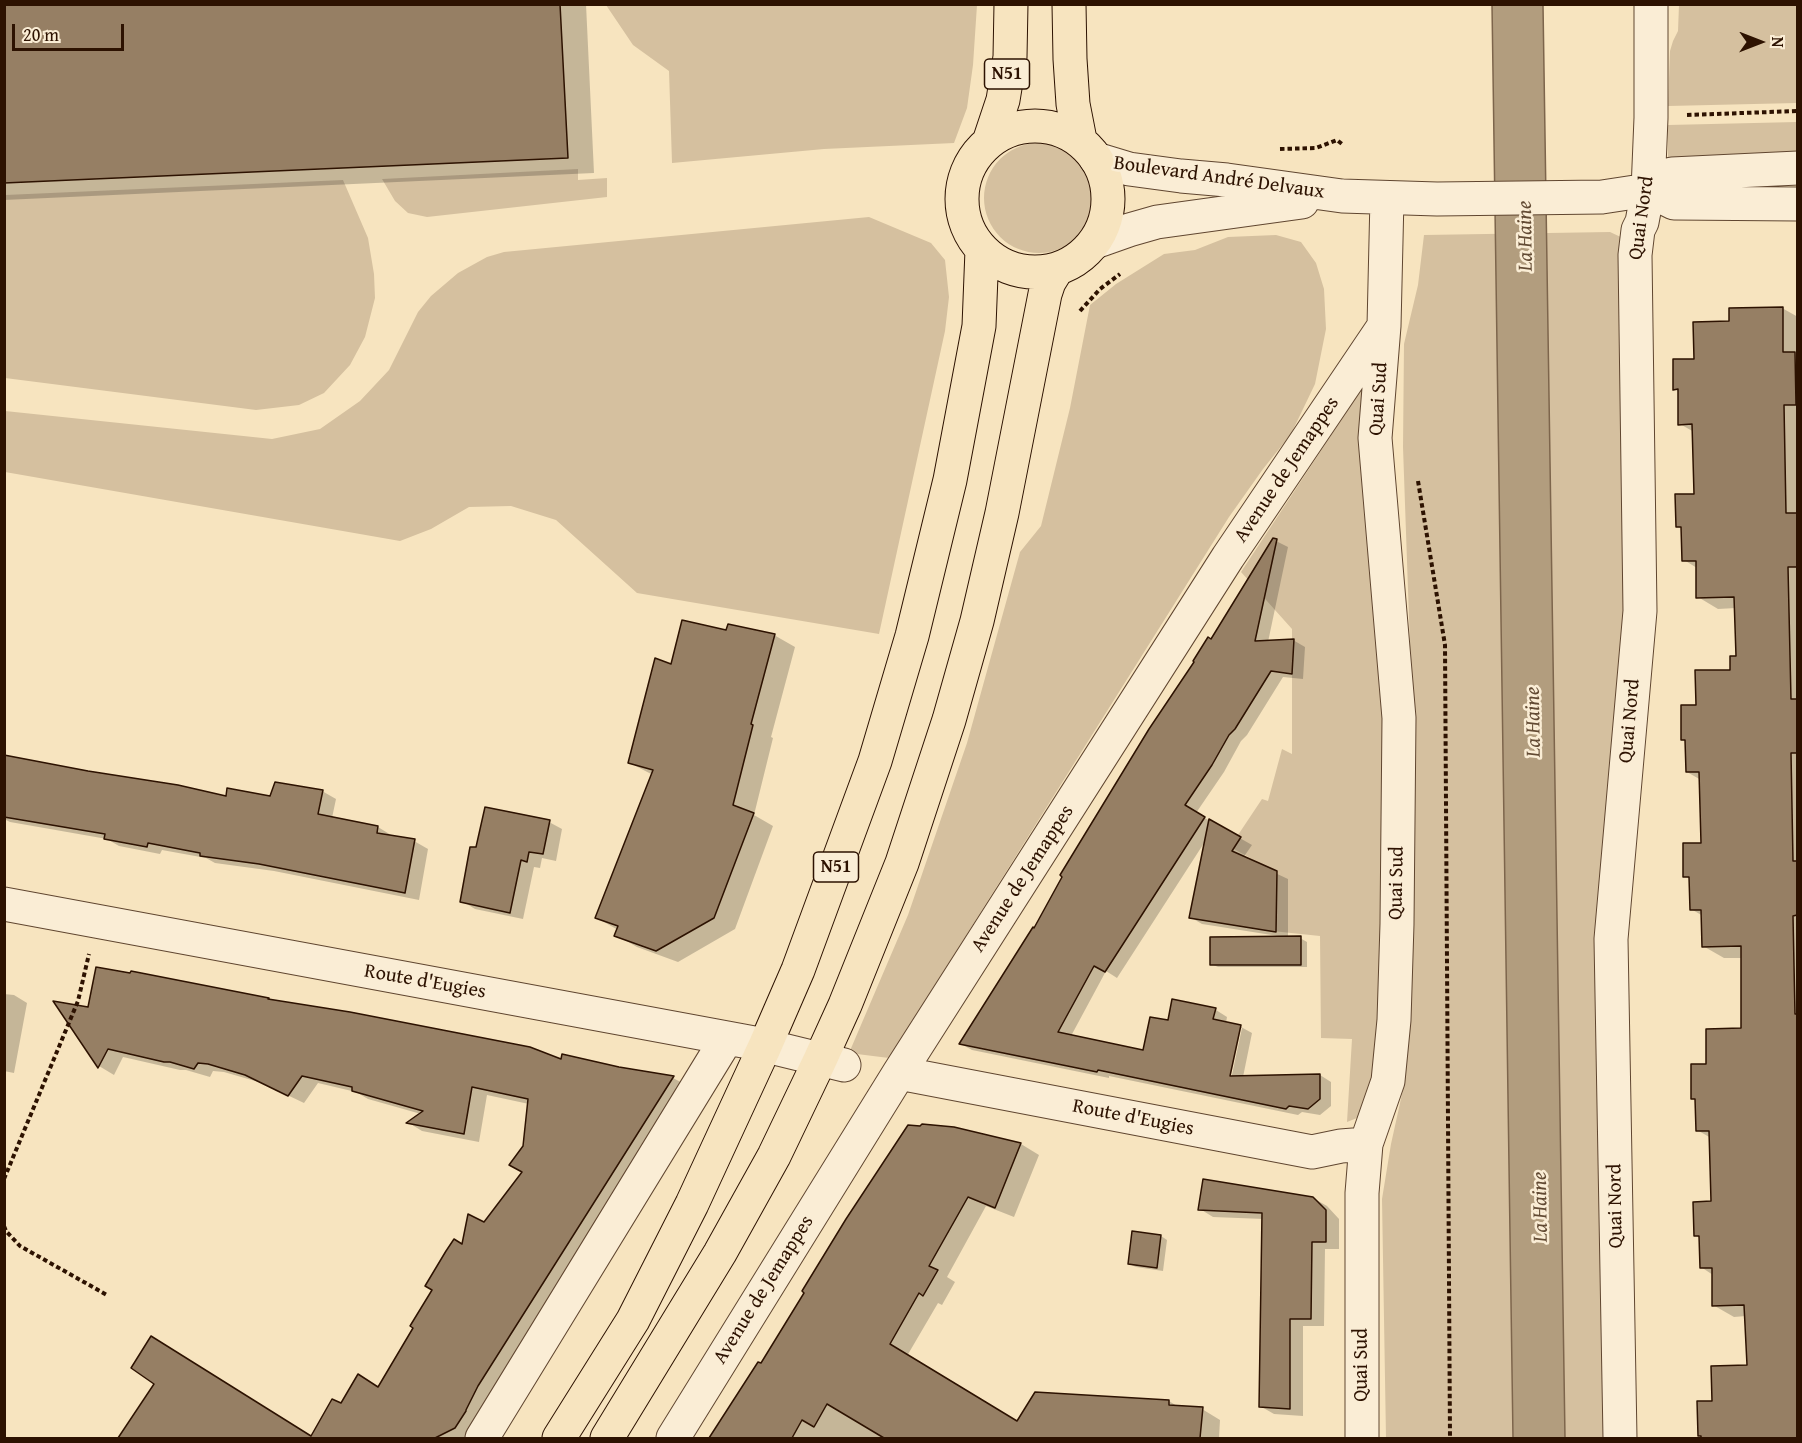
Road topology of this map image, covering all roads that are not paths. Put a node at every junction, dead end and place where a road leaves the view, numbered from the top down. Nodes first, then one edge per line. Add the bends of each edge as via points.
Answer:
1 (1011, 4) edge
2 (1069, 4) edge
3 (1651, 4) edge
4 (989, 141) junction
5 (1088, 149) junction
6 (1797, 168) edge
7 (1648, 190) junction
8 (1342, 196) junction
9 (1387, 198) junction
10 (1797, 204) edge
11 (1095, 242) junction
12 (982, 250) junction
13 (1057, 269) junction
14 (1384, 326) junction
15 (4, 904) edge
16 (728, 1038) junction
17 (765, 1046) junction
18 (832, 1063) junction
19 (899, 1073) junction
20 (1366, 1144) junction
21 (482, 1438) edge
22 (559, 1438) edge
23 (607, 1438) edge
24 (673, 1438) edge
25 (1362, 1438) edge
26 (1620, 1438) edge

1 - 4 main road, N51 via 1010,57 1003,100
2 - 5 main road via 1073,104
3 - 7 street, Quai Nord
4 - 5 main road via 1003,132 1036,125 1069,133
4 - 12 main road via 976,154 963,186 967,228
5 - 8 street, Boulevard André Delvaux via 1130,169
5 - 11 main road via 1106,177 1109,201 1105,225
6 - 7 street, Boulevard André Delvaux via 1672,174
7 - 9 street, Boulevard André Delvaux via 1602,196
7 - 10 street via 1674,202
7 - 26 street, Quai Nord via 1635,255 1640,611 1611,939
8 - 9 street, Boulevard André Delvaux
8 - 11 street, Boulevard André Delvaux via 1157,222
9 - 14 street, Quai Sud
11 - 13 main road via 1079,258
12 - 13 main road via 1002,265 1020,271
12 - 17 main road, N51 via 979,326 970,376 950,480 912,636 875,761 798,970
13 - 18 main road via 1045,294 1002,513 949,720 902,863 845,1005
14 - 19 street, Avenue de Jemappes via 1228,557
14 - 20 street, Quai Sud via 1375,438 1399,718 1397,924 1388,1081
15 - 16 street, Route d'Eugies
16 - 17 street, Route d'Eugies
16 - 21 street
17 - 18 street, Route d'Eugies
17 - 22 main road, N51 via 633,1320
18 - 23 main road
19 - 20 street, Route d'Eugies via 1312,1152
19 - 24 street, Avenue de Jemappes
20 - 25 street, Quai Sud via 1362,1193

